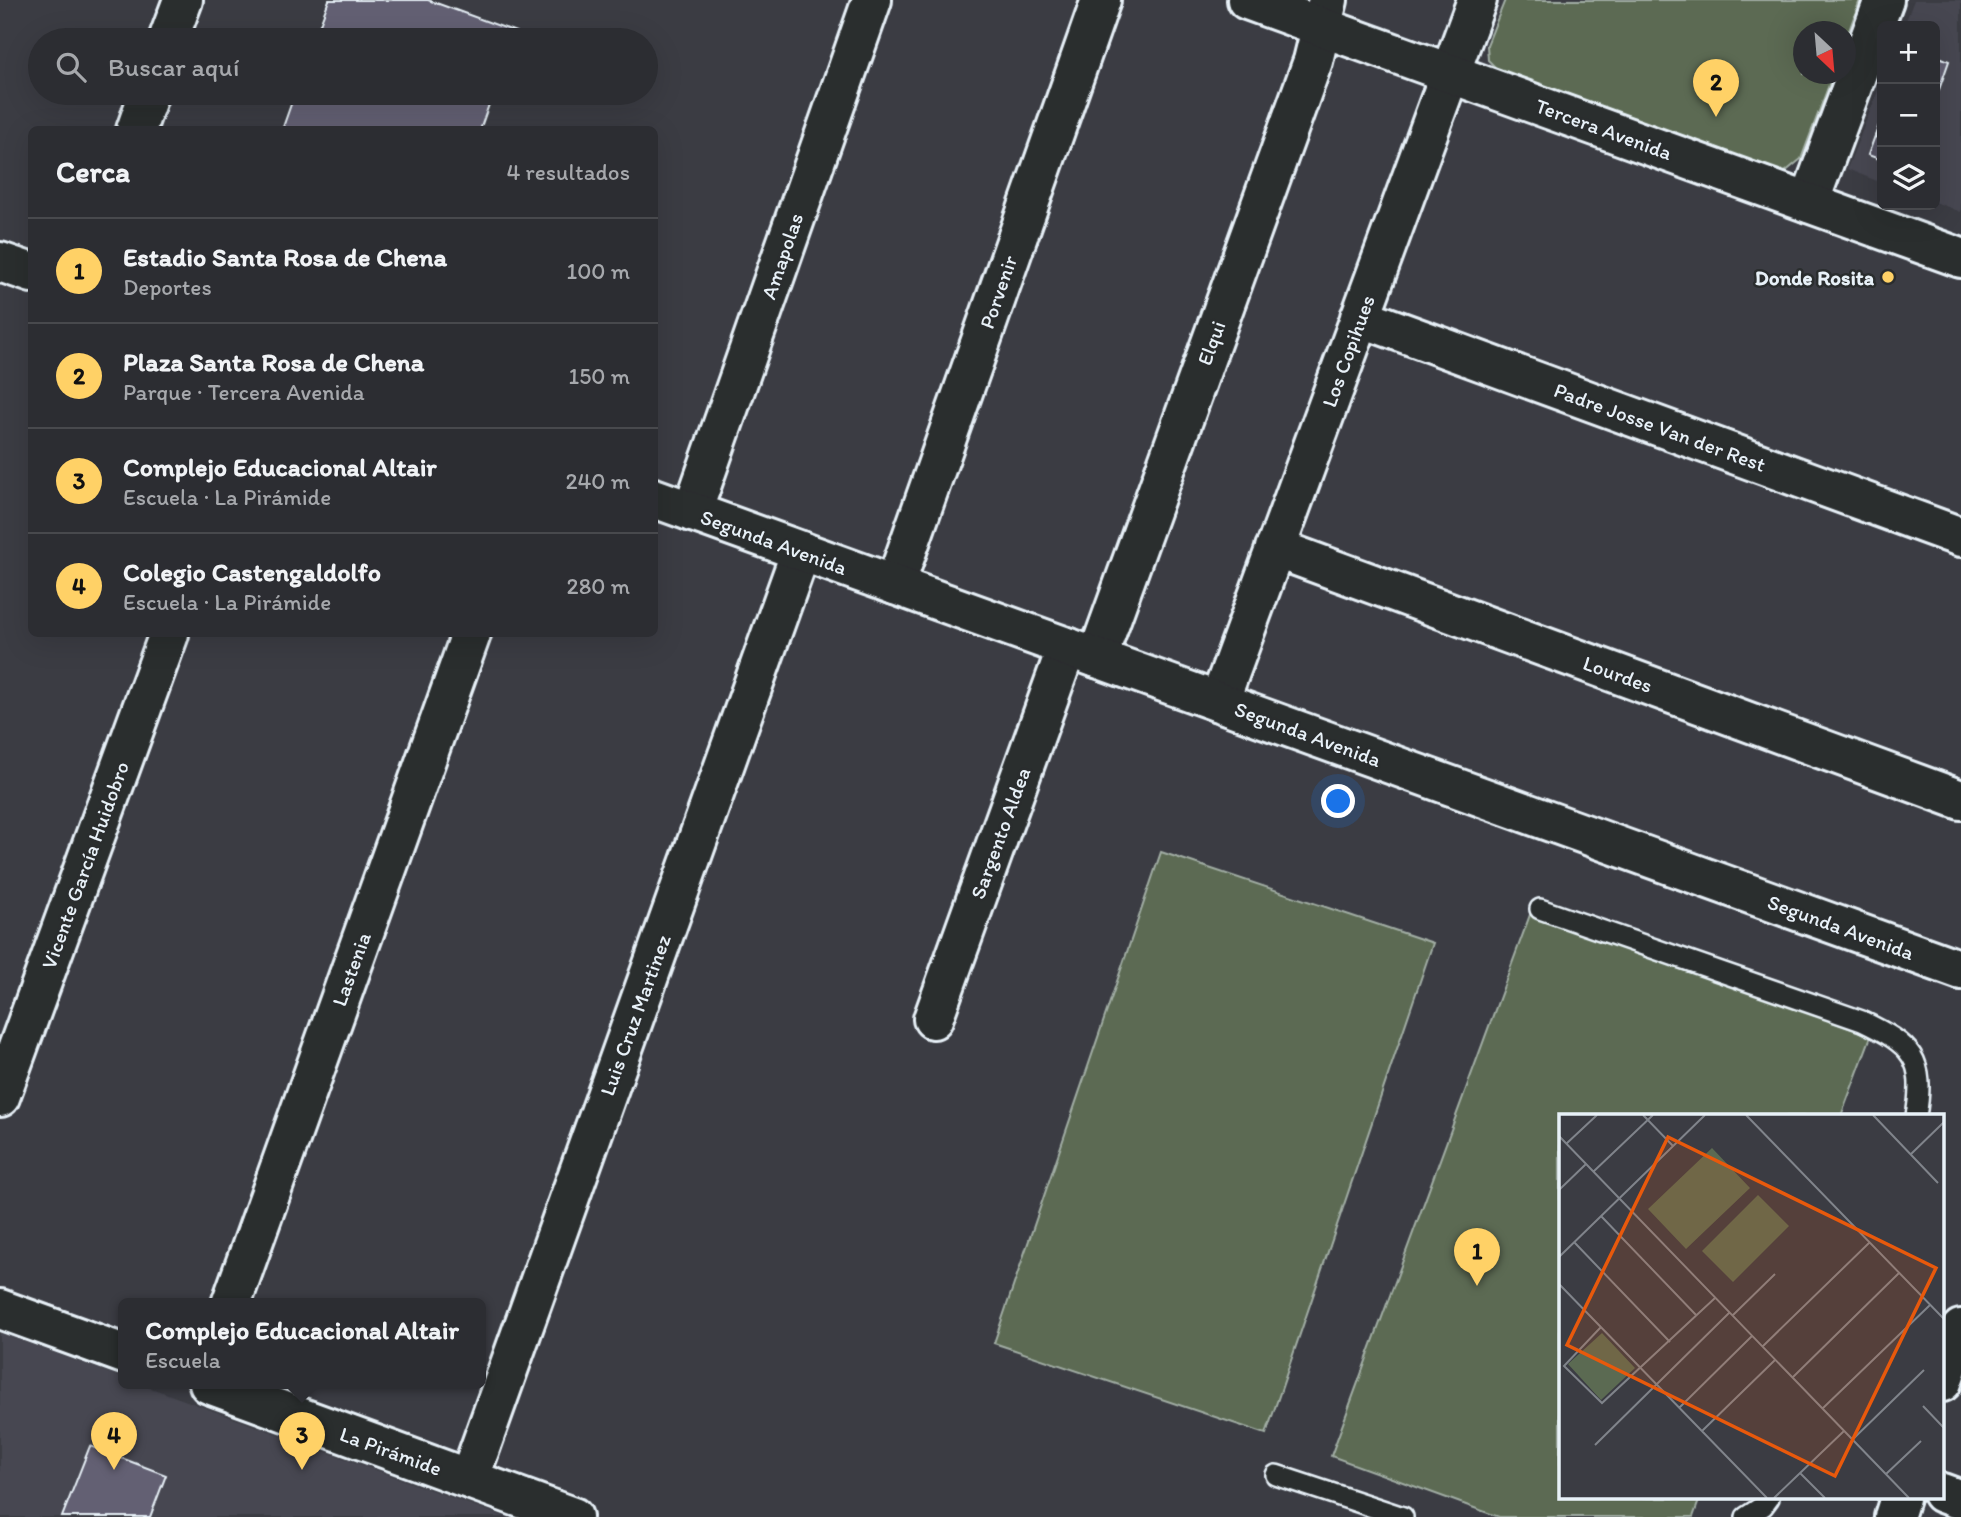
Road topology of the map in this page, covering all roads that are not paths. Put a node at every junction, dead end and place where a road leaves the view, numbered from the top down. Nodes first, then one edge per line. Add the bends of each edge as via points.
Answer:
1 (183, 0) edge
2 (872, 0) edge
3 (1101, 0) edge
4 (1247, 0) edge
5 (1477, 0) edge
6 (1884, 0) edge
7 (1325, 13) edge
8 (172, 28) edge
9 (1449, 73) junction
10 (145, 105) edge
11 (137, 126) edge
12 (1809, 203) junction
13 (1961, 258) edge
14 (0, 262) edge
15 (28, 272) edge
16 (1360, 317) junction
17 (658, 499) edge
18 (692, 512) junction
19 (1961, 537) edge
20 (1275, 548) junction
21 (801, 551) junction
22 (895, 585) junction
23 (168, 637) edge
24 (470, 637) edge
25 (1082, 652) junction
26 (1219, 702) junction
27 (1961, 800) edge
28 (1540, 909) dead end
29 (1961, 970) edge
30 (933, 1019) dead end
31 (0, 1097) edge
32 (1916, 1114) edge
33 (233, 1298) edge
34 (0, 1309) edge
35 (1961, 1329) edge
36 (118, 1352) edge
37 (1944, 1376) edge
38 (223, 1389) edge
39 (1276, 1475) dead end
40 (468, 1479) junction
41 (1944, 1494) edge
42 (1768, 1500) edge
43 (1899, 1500) edge
44 (1961, 1500) edge
45 (573, 1517) edge
46 (1403, 1517) edge
47 (1746, 1517) edge
48 (1894, 1517) edge

1 - 8 street
2 - 18 street, Amapolas
3 - 22 street, Porvenir
4 - 7 street, Tercera Avenida
5 - 9 street, Los Copihues
6 - 12 street
7 - 9 street, Tercera Avenida
7 - 25 street, Elqui via 1313,61
9 - 12 street, Tercera Avenida
9 - 16 street, Los Copihues
10 - 11 street
12 - 13 street, Tercera Avenida
14 - 15 street
16 - 19 street, Padre Josse Van der Rest
16 - 20 street, Los Copihues
17 - 18 street, Segunda Avenida
18 - 21 street, Segunda Avenida
20 - 26 street, Los Copihues
20 - 27 street, Lourdes
21 - 22 street, Segunda Avenida
21 - 40 street, Luis Cruz Martinez
22 - 25 street, Segunda Avenida
23 - 31 street, Vicente García Huidobro
24 - 33 street, Lastenia
25 - 26 street, Segunda Avenida
25 - 30 street, Sargento Aldea
26 - 29 street, Segunda Avenida
28 - 32 lane via 1890,1034 1915,1058
34 - 36 street
35 - 37 street
38 - 40 street, La Pirámide
39 - 46 lane
40 - 45 street, La Pirámide
41 - 44 street
42 - 47 lane
43 - 48 street

